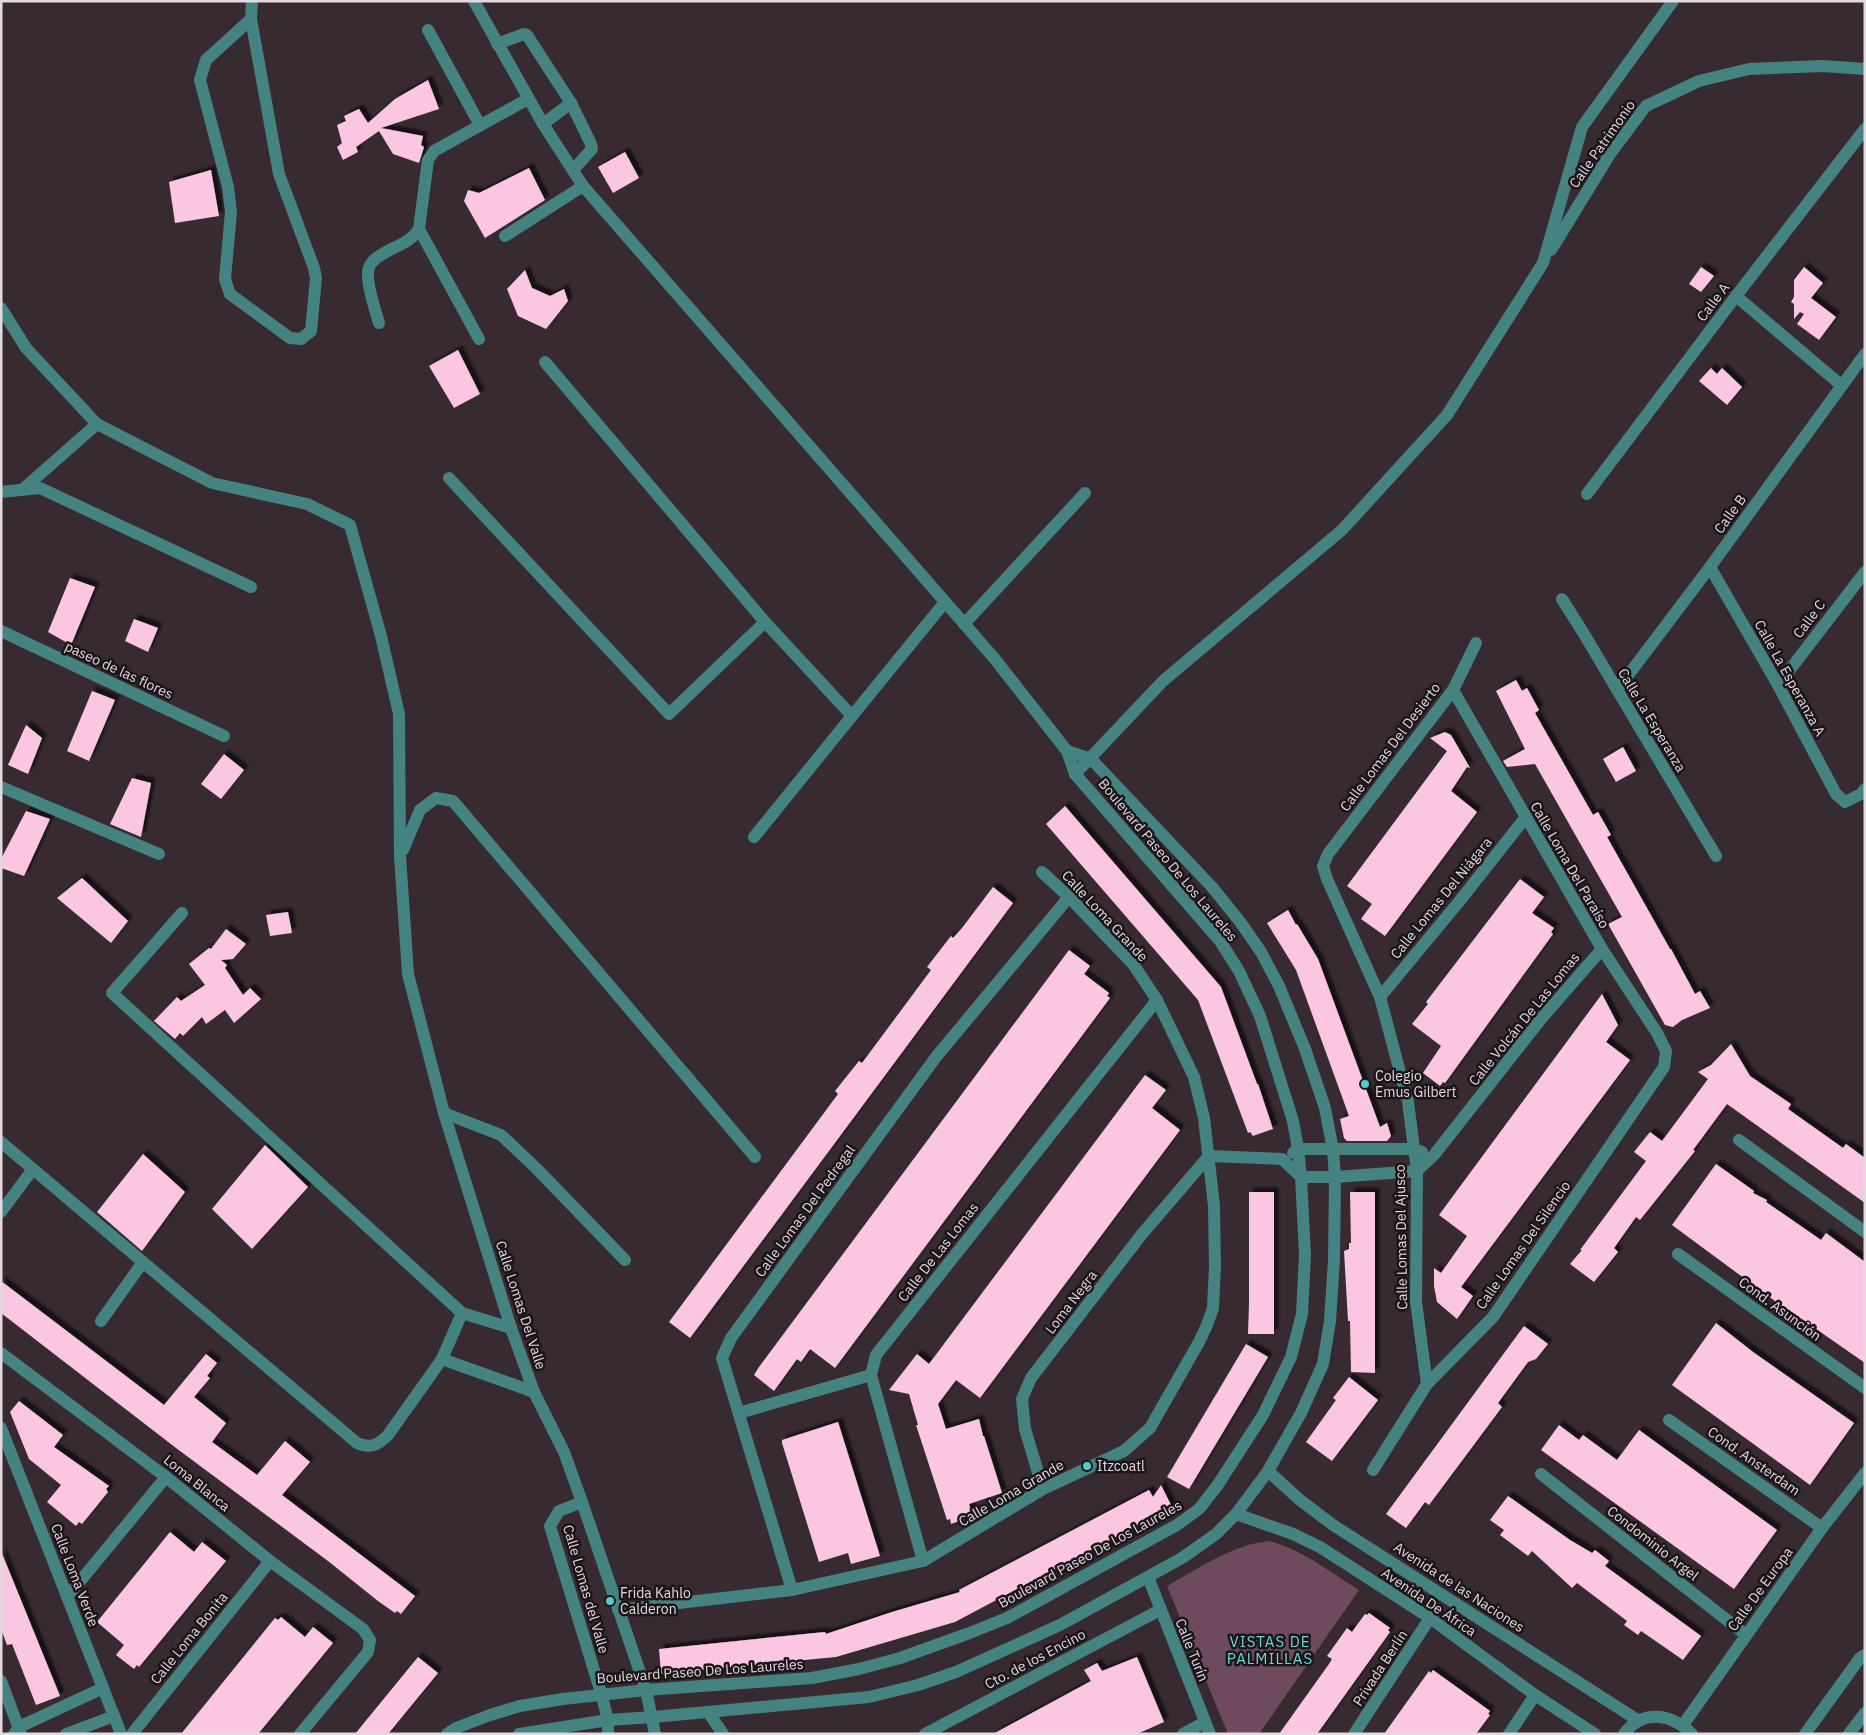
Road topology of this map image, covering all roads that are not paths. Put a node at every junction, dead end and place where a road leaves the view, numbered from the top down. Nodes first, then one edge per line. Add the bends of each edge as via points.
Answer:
1 (252, 1) edge
2 (474, 1) edge
3 (1673, 1) edge
4 (251, 19) junction
5 (428, 30) dead end
6 (497, 44) junction
7 (1865, 69) edge
8 (528, 99) junction
9 (571, 103) junction
10 (542, 124) junction
11 (480, 125) junction
12 (1865, 129) edge
13 (573, 170) junction
14 (583, 186) junction
15 (419, 229) junction
16 (505, 236) dead end
17 (1543, 263) junction
18 (1736, 296) junction
19 (1, 308) edge
20 (378, 323) dead end
21 (479, 339) dead end
22 (1865, 354) edge
23 (545, 362) dead end
24 (1841, 385) junction
25 (97, 424) junction
26 (449, 478) dead end
27 (22, 490) junction
28 (1, 492) edge
29 (1085, 492) dead end
30 (1587, 494) dead end
31 (1710, 567) junction
32 (1865, 572) edge
33 (251, 587) dead end
34 (1562, 599) dead end
35 (945, 602) junction
36 (765, 622) junction
37 (964, 624) junction
38 (1, 630) edge
39 (1476, 643) dead end
40 (1778, 685) junction
41 (1453, 690) junction
42 (1617, 690) junction
43 (852, 716) junction
44 (224, 736) dead end
45 (1066, 751) junction
46 (1091, 759) junction
47 (1075, 774) junction
48 (1, 787) edge
49 (1865, 789) edge
50 (1525, 818) junction
51 (754, 837) dead end
52 (159, 854) dead end
53 (400, 856) junction
54 (1716, 856) dead end
55 (1323, 866) joint
56 (1042, 872) dead end
57 (1069, 897) junction
58 (182, 913) dead end
59 (1602, 948) junction
60 (1380, 996) junction
61 (1157, 1000) junction
62 (1666, 1051) joint
63 (444, 1113) junction
64 (1739, 1140) dead end
65 (1, 1142) edge
66 (1414, 1149) junction
67 (1298, 1150) junction
68 (1333, 1150) junction
69 (1434, 1155) junction
70 (1209, 1156) junction
71 (755, 1157) dead end
72 (1282, 1159) junction
73 (33, 1169) junction
74 (1417, 1172) junction
75 (1301, 1177) junction
76 (1335, 1177) junction
77 (1, 1212) edge
78 (1865, 1232) edge
79 (1678, 1254) dead end
80 (625, 1260) dead end
81 (143, 1262) junction
82 (462, 1313) junction
83 (101, 1321) dead end
84 (511, 1328) junction
85 (1, 1354) edge
86 (442, 1359) junction
87 (871, 1375) junction
88 (1427, 1384) junction
89 (1865, 1388) edge
90 (534, 1392) junction
91 (739, 1413) junction
92 (1669, 1420) dead end
93 (1, 1428) edge
94 (1373, 1470) dead end
95 (1268, 1471) junction
96 (1865, 1473) edge
97 (1541, 1474) dead end
98 (166, 1477) junction
99 (1043, 1489) junction
100 (582, 1502) junction
101 (1236, 1514) junction
102 (1822, 1528) junction
103 (270, 1561) junction
104 (923, 1561) junction
105 (1148, 1578) junction
106 (792, 1590) junction
107 (67, 1598) junction
108 (618, 1610) junction
109 (1160, 1610) junction
110 (1430, 1618) junction
111 (1746, 1635) junction
112 (1865, 1656) edge
113 (1, 1681) edge
114 (103, 1688) junction
115 (646, 1690) junction
116 (601, 1693) junction
117 (1535, 1695) junction
118 (708, 1712) junction
119 (1865, 1713) edge
120 (114, 1716) junction
121 (653, 1717) junction
122 (608, 1720) junction
123 (1639, 1720) junction
124 (1683, 1724) junction
125 (1208, 1728) edge
126 (18, 1732) edge
127 (66, 1734) edge
128 (121, 1734) edge
129 (132, 1734) edge
130 (300, 1734) edge
131 (447, 1734) edge
132 (519, 1734) edge
133 (608, 1734) edge
134 (656, 1734) edge
135 (723, 1734) edge
136 (925, 1734) edge
137 (1183, 1734) edge
138 (1354, 1734) edge
139 (1509, 1734) edge
140 (1595, 1734) edge
141 (1624, 1734) edge
142 (1692, 1734) edge
143 (1805, 1734) edge
144 (1849, 1734) edge

1 - 4 street
2 - 6 street, Boulevard Paseo De Los Laureles
3 - 17 street via 1582,127
4 - 4 street via 206,60 200,80 232,212 225,279 230,294 290,338 301,339 310,332 316,278 279,174
5 - 11 street
6 - 8 street, Boulevard Paseo De Los Laureles
6 - 9 street via 527,35
7 - 17 street, Calle Patrimonio via 1823,66 1749,69 1699,81 1646,106 1610,154
8 - 10 street, Boulevard Paseo De Los Laureles
8 - 11 street
9 - 10 street
9 - 13 street via 592,149
10 - 13 street, Boulevard Paseo De Los Laureles
11 - 15 street via 434,151 428,160
12 - 18 street, Calle A
13 - 14 street, Boulevard Paseo De Los Laureles
14 - 16 street
14 - 35 street, Boulevard Paseo De Los Laureles
15 - 20 street via 404,244 372,260 368,266 367,275
15 - 21 street
17 - 46 street, Calle Patrimonio via 1447,415 1342,530 1163,681
18 - 24 street
18 - 30 street, Calle A
19 - 25 street, Calle Lomas Del Valle via 26,348
22 - 24 street, Calle B
23 - 36 street
24 - 31 street, Calle B
25 - 27 street
25 - 53 street, Calle Lomas Del Valle via 212,483 307,504 350,525 399,714
26 - 36 street via 669,714
27 - 28 street
27 - 33 street via 40,488
29 - 37 street
31 - 40 street, Calle La Esperanza A
31 - 42 street, Calle B
32 - 40 street, Calle C
34 - 42 street, Calle La Esperanza
35 - 37 street, Boulevard Paseo De Los Laureles
35 - 43 street
36 - 43 street
37 - 45 street, Boulevard Paseo De Los Laureles
38 - 44 street, paseo de las flores
39 - 41 street, Calle Lomas Del Desierto
40 - 49 street, Calle La Esperanza A via 1836,794 1845,802
41 - 50 street, Calle Loma Del Paraíso
41 - 55 street, Calle Lomas Del Desierto via 1328,854
42 - 54 street, Calle La Esperanza
43 - 51 street
45 - 46 street
45 - 47 street, Boulevard Paseo De Los Laureles
46 - 47 street, Calle Patrimonio
46 - 68 street, Boulevard Paseo De Los Laureles via 1212,887 1261,952 1305,1049 1324,1108
47 - 67 street, Boulevard Paseo De Los Laureles via 1220,941 1239,970 1263,1025 1293,1121
48 - 52 street
50 - 59 street, Calle Loma Del Paraíso
50 - 60 street, Calle Lomas Del Niágara
53 - 63 street, Calle Lomas Del Valle via 408,974
53 - 71 street via 420,810 436,798 453,801
55 - 60 street, Calle Lomas Del Ajusco
56 - 57 street, Calle Loma Grande
57 - 61 street, Calle Loma Grande via 1133,964
57 - 91 street, Calle Lomas Del Pedregal via 936,1057 731,1338 722,1358
58 - 82 street via 112,993
59 - 62 street, Calle Loma Del Paraíso
59 - 69 street, Calle Volcán De Las Lomas via 1540,1019
60 - 66 street, Calle Lomas Del Ajusco via 1408,1102
61 - 70 street, Calle Loma Grande via 1194,1077
61 - 87 street, Calle De Las Lomas via 876,1354
62 - 88 street, Calle Lomas Del Silencio via 1664,1067 1492,1317
63 - 80 street via 501,1135
63 - 84 street, Calle Lomas Del Valle
64 - 78 street
65 - 73 street
66 - 68 street
66 - 69 street
66 - 74 street, Calle Lomas Del Ajusco
67 - 68 street
67 - 72 street
67 - 75 street, Boulevard Paseo De Los Laureles
68 - 76 street, Boulevard Paseo De Los Laureles
69 - 74 street, Calle Volcán De Las Lomas
70 - 72 street
70 - 99 street, Loma Negra via 1142,1234 1031,1378 1022,1400 1025,1429
70 - 99 street, Calle Loma Grande via 1215,1267 1213,1308 1208,1325 1150,1428 1124,1451
72 - 75 street
73 - 77 street
73 - 81 street
74 - 76 street
74 - 88 street, Calle Lomas Del Ajusco via 1416,1302
75 - 76 street
75 - 115 street, Boulevard Paseo De Los Laureles via 1305,1255 1302,1314 1291,1357 1263,1415 1218,1486 1199,1509 1177,1525 1007,1618 900,1658 812,1678
76 - 95 street, Boulevard Paseo De Los Laureles via 1333,1278 1323,1364 1302,1413
79 - 89 street, Cond. Asunción
81 - 83 street
81 - 86 street via 357,1443 367,1447 379,1444 388,1435
82 - 84 street
82 - 86 street
84 - 90 street, Calle Lomas Del Valle
85 - 98 street, Loma Blanca
86 - 90 street
87 - 91 street
87 - 104 street
88 - 94 street, Calle Lomas Del Silencio
90 - 100 street, Calle Lomas Del Valle via 564,1452
91 - 106 street, Calle Lomas Del Pedregal
92 - 102 street, Cond. Ansterdam
93 - 107 street, Calle Loma Verde
95 - 101 street, Boulevard Paseo De Los Laureles
95 - 123 street, Avenida de las Naciones via 1333,1525
96 - 102 street, Calle De Europa
97 - 111 street, Condominio Argel
98 - 103 street, Loma Blanca
98 - 107 street
99 - 104 street, Calle Loma Grande
100 - 108 street, Calle Lomas del Valle
100 - 116 street, Calle Lomas del Valle via 559,1511 550,1526
101 - 105 street, Boulevard Paseo De Los Laureles via 1216,1534
101 - 110 street, Avenida De África via 1320,1547
102 - 111 street, Calle De Europa
103 - 129 street, Calle Loma Bonita
103 - 130 street, Loma Blanca via 363,1629 370,1640 368,1652
104 - 106 street, Calle Loma Grande
105 - 109 street, Calle Turín
105 - 118 street, Boulevard Paseo De Los Laureles via 988,1659 918,1685 869,1697
106 - 108 street, Calle Loma Grande
107 - 114 street, Calle Loma Verde
108 - 115 street, Calle Lomas del Valle
109 - 125 street, Calle Turín
109 - 136 street, Cto. de los Encino
110 - 117 street, Avenida De África
110 - 138 street, Privada Berlín
111 - 124 street, Calle De Europa
112 - 143 street via 1860,1658
113 - 126 street
114 - 120 street, Calle Loma Verde
114 - 126 street
115 - 116 street, Boulevard Paseo De Los Laureles
115 - 121 street, Calle Lomas del Valle
116 - 122 street, Calle Lomas del Valle
116 - 131 street, Boulevard Paseo De Los Laureles via 520,1706 481,1718
117 - 139 street
117 - 140 street, Avenida De África
118 - 121 street, Boulevard Paseo De Los Laureles
118 - 135 street
119 - 144 street
120 - 127 street
120 - 128 street, Calle Loma Verde
121 - 122 street, Boulevard Paseo De Los Laureles
121 - 134 street, Calle Lomas del Valle
122 - 132 street, Boulevard Paseo De Los Laureles
122 - 133 street, Calle Lomas del Valle
123 - 124 street via 1669,1718
123 - 141 street
124 - 142 street
125 - 137 street

